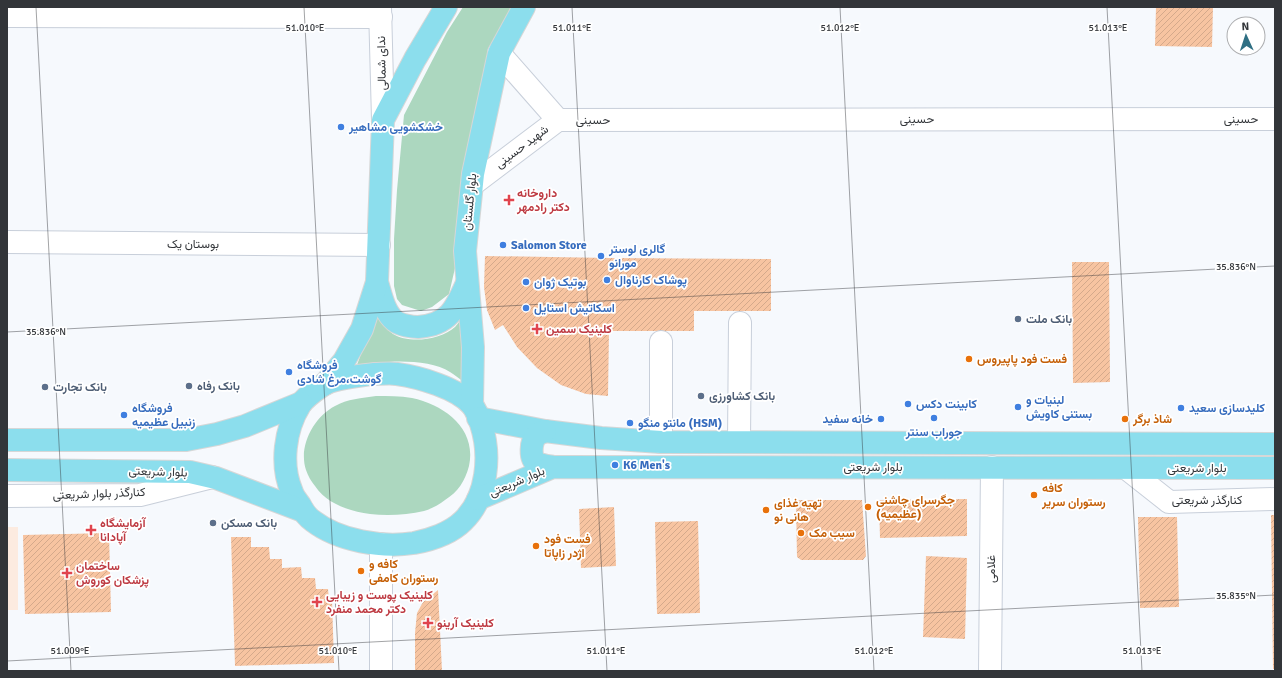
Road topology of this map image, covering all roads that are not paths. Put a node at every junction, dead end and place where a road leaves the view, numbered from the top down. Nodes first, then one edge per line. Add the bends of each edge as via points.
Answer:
1 (446, 7) edge
2 (524, 7) edge
3 (380, 12) edge
4 (7, 16) edge
5 (499, 53) junction
6 (1275, 119) edge
7 (383, 120) junction
8 (558, 120) junction
9 (472, 185) junction
10 (7, 242) edge
11 (379, 245) junction
12 (377, 282) junction
13 (466, 283) junction
14 (740, 323) dead end
15 (661, 342) dead end
16 (324, 384) junction
17 (301, 403) junction
18 (475, 412) junction
19 (545, 431) junction
20 (7, 440) edge
21 (661, 442) junction
22 (739, 442) junction
23 (1275, 444) edge
24 (553, 467) junction
25 (992, 468) junction
26 (1126, 468) junction
27 (1275, 468) edge
28 (7, 470) edge
29 (212, 477) junction
30 (7, 496) edge
31 (478, 499) junction
32 (1275, 499) edge
33 (303, 511) junction
34 (381, 544) junction
35 (380, 671) edge
36 (990, 671) edge

1 - 7 main road
2 - 5 main road, بلوار گلستان
3 - 4 street
3 - 7 street, ندای شمالی
5 - 8 street, شهید حسینی
5 - 9 main road, بلوار گلستان
6 - 8 street, حسینی
7 - 11 main road
8 - 9 street, شهید حسینی
9 - 13 main road, بلوار گلستان via 465,251
10 - 11 street, بوستان یک
11 - 12 main road
12 - 13 main road via 385,308 395,321 415,327 430,326 445,319 459,301
12 - 16 main road via 362,329 344,361
13 - 18 main road, بلوار گلستان via 473,347
14 - 22 street
15 - 21 street
16 - 17 main road
16 - 18 main road via 373,374 398,374 426,380 453,391
17 - 20 main road via 245,426 186,440
17 - 33 main road via 288,434 286,463 287,478
18 - 19 main road, بلوار شریعتی
18 - 31 main road, بلوار گلستان via 485,440 486,462
19 - 21 main road, بلوار شریعتی
19 - 24 main road via 536,436 533,442 533,459
21 - 22 main road, بلوار شریعتی
22 - 23 main road, بلوار شریعتی
24 - 25 main road, بلوار شریعتی
24 - 31 main road, بلوار شریعتی
25 - 26 main road, بلوار شریعتی
25 - 36 street, غلامی
26 - 27 main road, بلوار شریعتی
26 - 32 street, کنارگذر شریعتی via 1169,502
28 - 29 main road, بلوار شریعتی via 169,471
29 - 30 street, کنارگذر بلوار شریعتی via 140,495
29 - 33 main road, بلوار شریعتی
31 - 34 main road via 463,521 450,530 413,543
33 - 34 main road via 311,520 335,534
34 - 35 street

